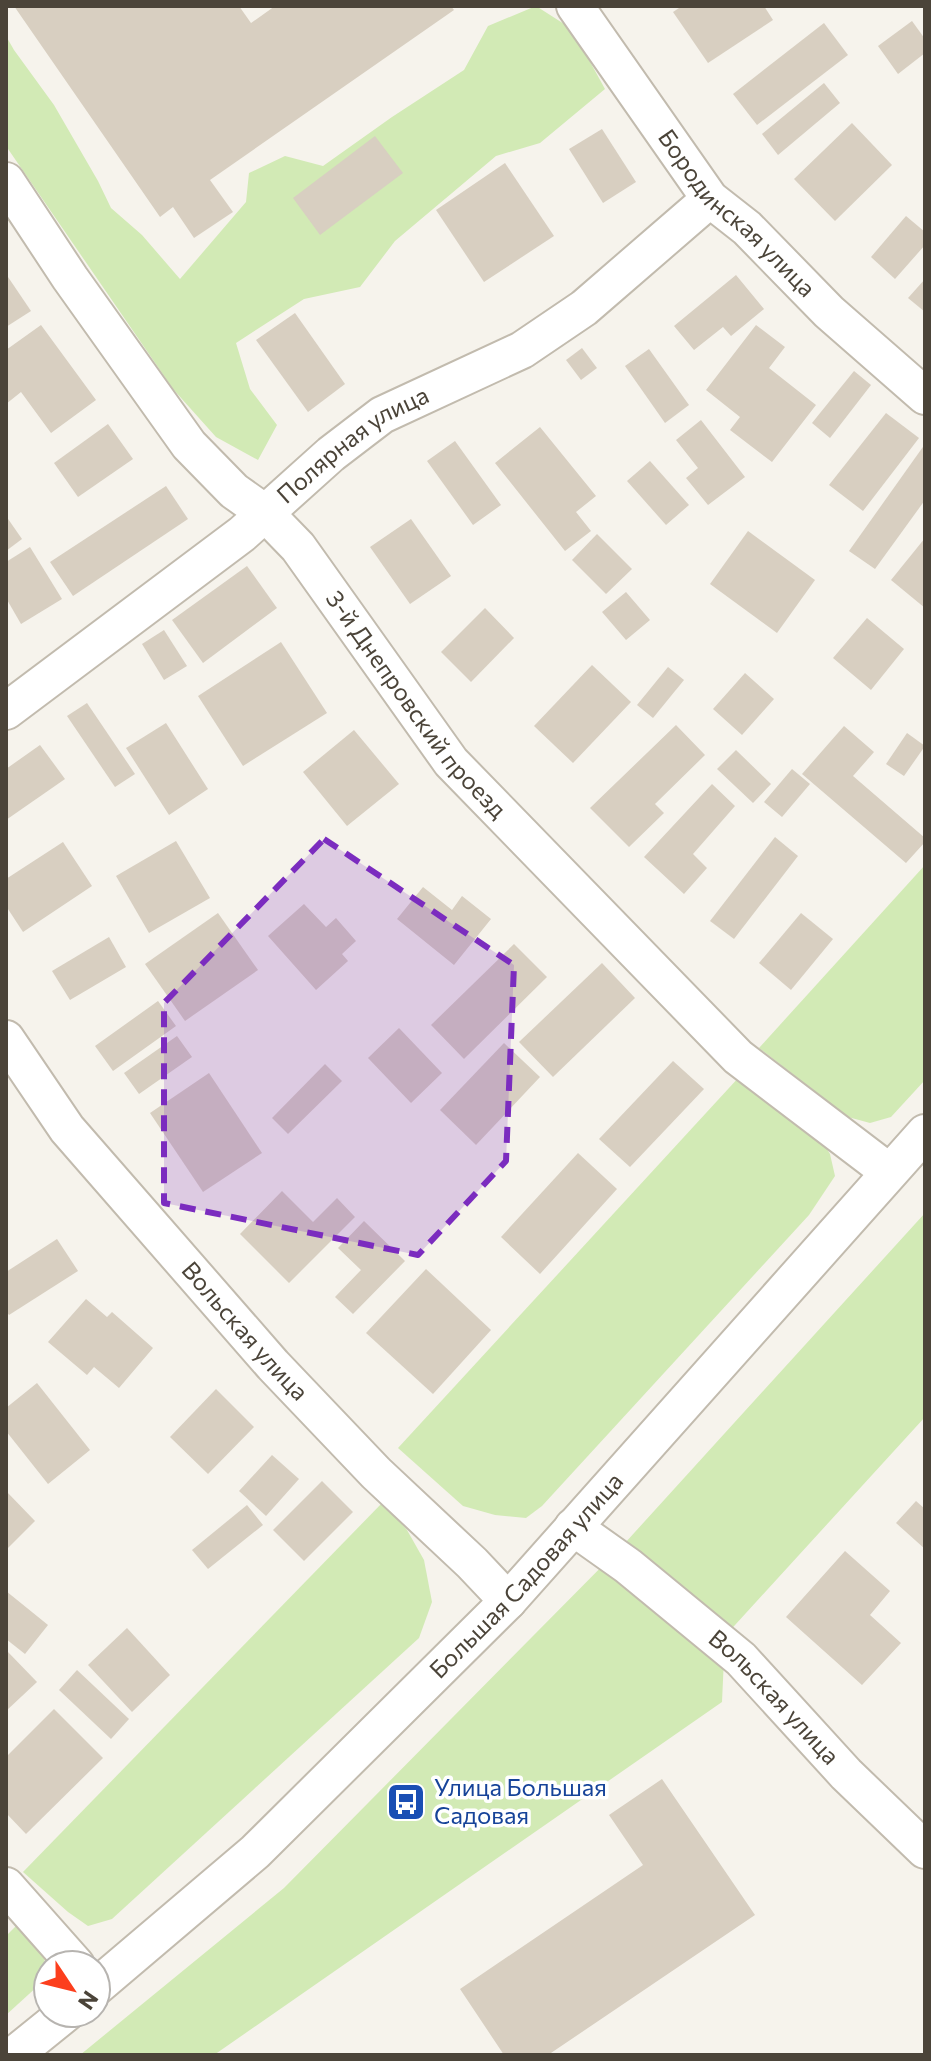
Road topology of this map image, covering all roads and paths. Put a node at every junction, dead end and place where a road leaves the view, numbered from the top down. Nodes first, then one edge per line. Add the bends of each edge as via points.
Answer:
1 (575, 6) edge
2 (6, 181) edge
3 (710, 199) junction
4 (925, 396) edge
5 (265, 513) junction
6 (6, 711) edge
7 (6, 1039) edge
8 (925, 1133) edge
9 (889, 1172) junction
10 (573, 1527) junction
11 (508, 1601) junction
12 (925, 1850) edge
13 (6, 1886) edge
14 (62, 1949) edge
15 (112, 1973) edge
16 (46, 2029) edge
17 (14, 2055) edge

1 - 3 street, Бородинская улица
2 - 5 street, 3-й Днепровский проезд via 189,445 234,491
3 - 4 street, Бородинская улица
3 - 5 street, Полярная улица via 584,308 522,350 382,415
5 - 6 street, Полярная улица
5 - 9 street, 3-й Днепровский проезд via 298,547 451,762 738,1057
7 - 11 street, Вольская улица via 67,1129 262,1353
8 - 9 street, Большая Садовая улица
9 - 10 street, Большая Садовая улица
10 - 11 street, Большая Садовая улица
10 - 12 street, Вольская улица via 741,1659 846,1774
11 - 15 street, Большая Садовая улица via 255,1852
13 - 14 street
16 - 17 street

